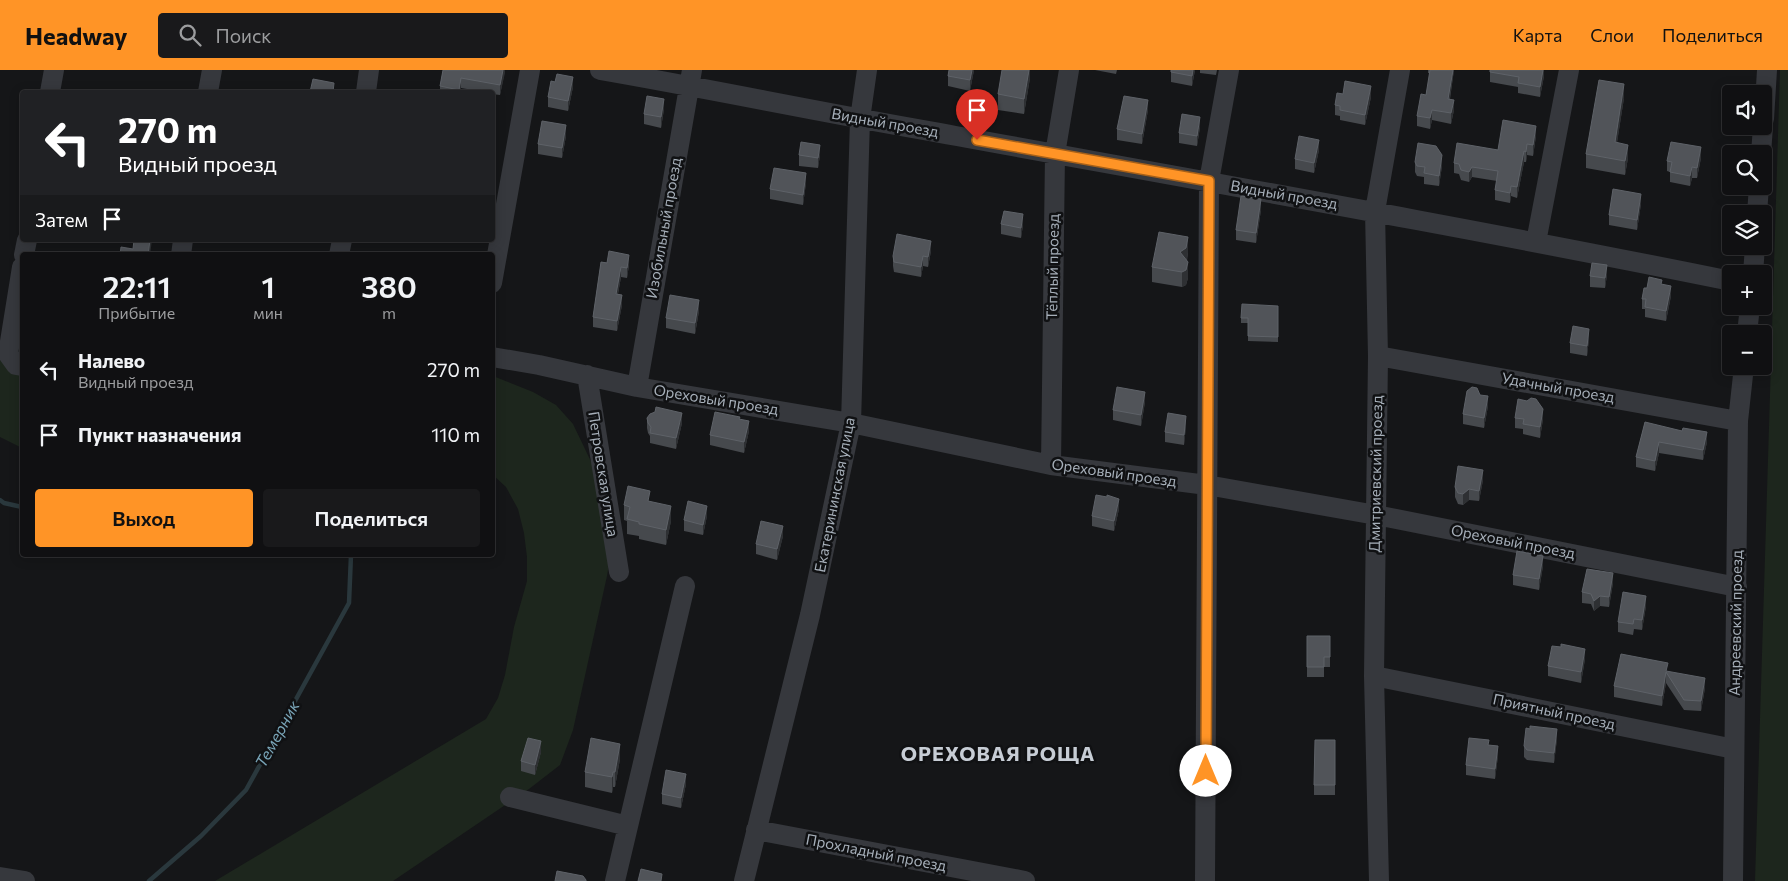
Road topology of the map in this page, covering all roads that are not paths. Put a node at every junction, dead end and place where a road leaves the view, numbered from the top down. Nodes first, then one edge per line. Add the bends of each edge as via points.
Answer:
1 (54, 70) edge
2 (212, 70) edge
3 (369, 70) edge
4 (530, 70) edge
5 (600, 70) edge
6 (867, 70) edge
7 (1069, 70) edge
8 (1229, 70) edge
9 (1400, 70) edge
10 (1569, 70) edge
11 (1767, 70) edge
12 (691, 78) edge
13 (1766, 85) edge
14 (50, 90) edge
15 (208, 90) edge
16 (366, 90) edge
17 (860, 119) junction
18 (1055, 154) junction
19 (1209, 181) junction
20 (1375, 211) junction
21 (1536, 242) junction
22 (495, 266) edge
23 (1722, 279) edge
24 (20, 294) edge
25 (1378, 356) junction
26 (495, 358) edge
27 (15, 360) edge
28 (587, 375) junction
29 (1743, 375) edge
30 (637, 387) junction
31 (1738, 421) junction
32 (852, 423) junction
33 (1051, 465) junction
34 (1206, 485) junction
35 (1376, 515) junction
36 (619, 572) dead end
37 (685, 586) dead end
38 (1737, 587) junction
39 (1374, 676) junction
40 (1734, 749) junction
41 (510, 796) dead end
42 (628, 826) junction
43 (756, 830) junction
44 (0, 877) edge
45 (25, 881) edge
46 (615, 881) edge
47 (744, 881) edge
48 (1025, 881) edge
49 (1205, 881) edge
50 (1379, 881) edge
51 (1733, 881) edge

1 - 14 street
2 - 15 street
3 - 16 street
4 - 22 street
5 - 12 street, Видный проезд
6 - 17 street, Екатерининская улица
7 - 18 street, Тёплый проезд
8 - 19 street
9 - 20 street, Дмитриевский проезд
10 - 21 street
11 - 13 street
12 - 17 street, Видный проезд
12 - 30 street, Изобильный проезд
17 - 18 street, Видный проезд
17 - 32 street, Екатерининская улица
18 - 19 street, Видный проезд
18 - 33 street, Тёплый проезд
19 - 20 street, Видный проезд
19 - 34 street
20 - 21 street, Видный проезд
20 - 25 street, Дмитриевский проезд
21 - 23 street, Видный проезд
24 - 27 street
25 - 31 street, Удачный проезд
25 - 35 street, Дмитриевский проезд
26 - 28 street, Ореховый проезд
28 - 30 street, Ореховый проезд
28 - 36 street, Петровская улица
29 - 31 street, Андреевский проезд
30 - 32 street, Ореховый проезд
31 - 38 street, Андреевский проезд
32 - 33 street, Ореховый проезд
32 - 43 street, Екатерининская улица via 810,615
33 - 34 street, Ореховый проезд
34 - 35 street, Ореховый проезд
34 - 49 street
35 - 38 street, Ореховый проезд
35 - 39 street, Дмитриевский проезд
37 - 42 street
38 - 40 street, Андреевский проезд
39 - 40 street, Приятный проезд
39 - 50 street, Дмитриевский проезд
40 - 51 street, Андреевский проезд
41 - 42 street
42 - 46 street
43 - 47 street, Екатерининская улица
43 - 48 street, Прохладный проезд
44 - 45 street

